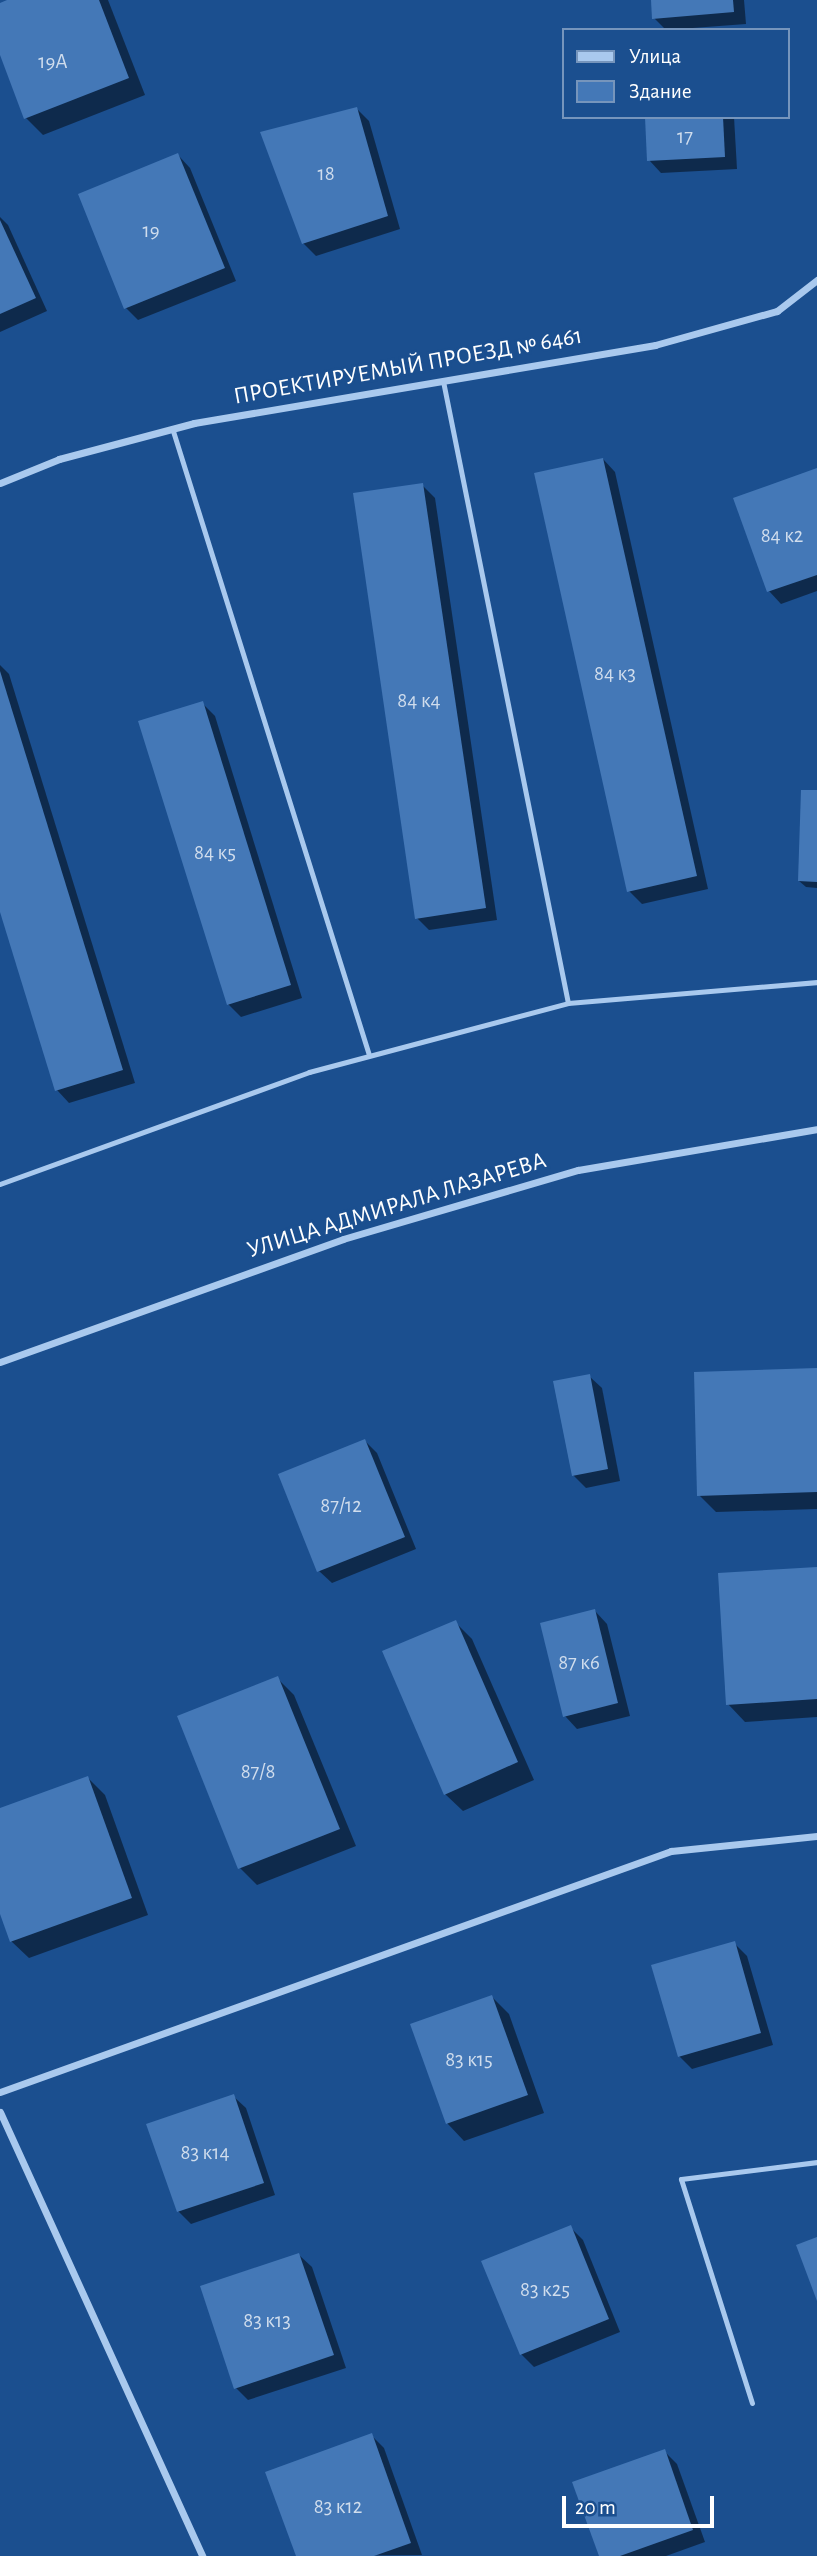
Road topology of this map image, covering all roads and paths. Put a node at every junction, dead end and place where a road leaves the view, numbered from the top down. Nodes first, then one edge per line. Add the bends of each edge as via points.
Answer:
1 (817, 280) edge
2 (443, 381) junction
3 (173, 431) junction
4 (0, 483) edge
5 (817, 982) edge
6 (568, 1003) junction
7 (369, 1055) junction
8 (817, 1129) edge
9 (0, 1184) edge
10 (0, 1362) edge
11 (817, 1836) edge
12 (0, 2092) edge
13 (0, 2112) edge
14 (817, 2162) edge
15 (752, 2403) dead end
16 (202, 2556) edge

1 - 2 street, ПРОЕКТИРУЕМЫЙ ПРОЕЗД № 6461 via 777,311 655,345
2 - 3 street, ПРОЕКТИРУЕМЫЙ ПРОЕЗД № 6461 via 194,423
2 - 6 lane
3 - 4 street, ПРОЕКТИРУЕМЫЙ ПРОЕЗД № 6461 via 59,460
3 - 7 lane
5 - 6 lane
6 - 7 lane
7 - 9 lane via 309,1072
8 - 10 street, УЛИЦА АДМИРАЛА ЛАЗАРЕВА via 565,1174 343,1239
11 - 12 street via 671,1851
13 - 16 street
14 - 15 lane via 681,2179

